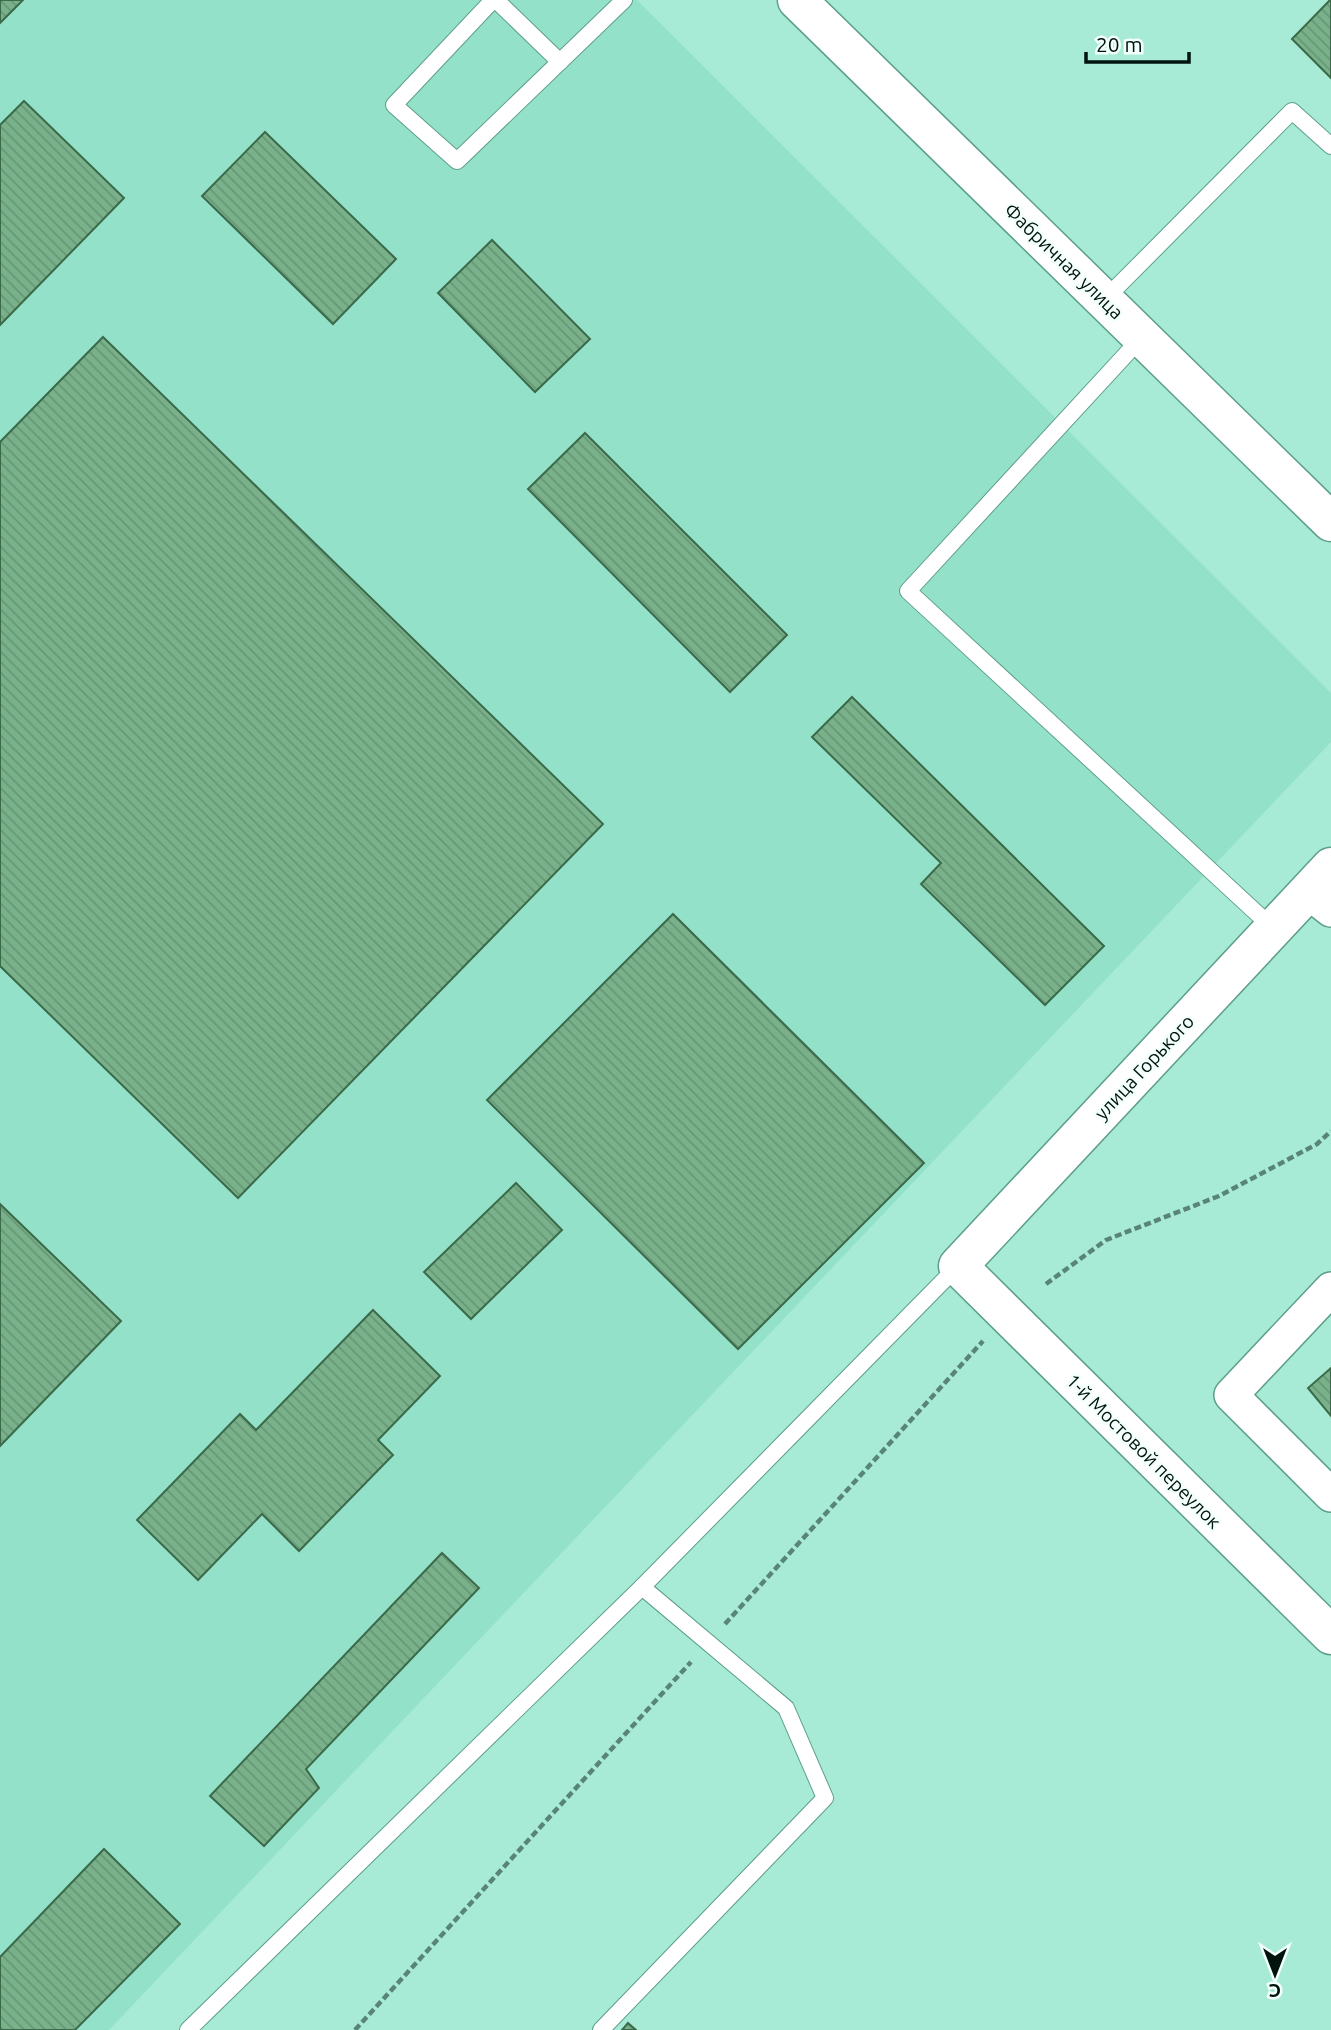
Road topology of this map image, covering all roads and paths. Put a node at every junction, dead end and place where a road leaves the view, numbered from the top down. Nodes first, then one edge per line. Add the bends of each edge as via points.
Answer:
1 (495, 0) edge
2 (624, 0) edge
3 (797, 0) edge
4 (560, 62) junction
5 (1331, 146) edge
6 (1104, 300) junction
7 (1142, 337) junction
8 (1331, 522) edge
9 (1323, 890) edge
10 (1274, 929) junction
11 (1331, 1131) edge
12 (958, 1266) junction
13 (1046, 1284) dead end
14 (1331, 1289) edge
15 (989, 1335) dead end
16 (1331, 1495) edge
17 (642, 1587) junction
18 (1331, 1635) edge
19 (708, 1643) junction
20 (188, 2030) edge
21 (355, 2030) edge
22 (601, 2030) edge

1 - 4 lane
1 - 4 lane via 394,105 457,160
2 - 4 lane
3 - 6 street, Фабричная улица
5 - 6 lane via 1292,111
6 - 7 street, Фабричная улица
7 - 8 street, Фабричная улица
7 - 10 lane via 908,591
9 - 10 street, улица Горького
10 - 12 street, улица Горького
11 - 13 path via 1317,1144 1219,1196 1106,1240
12 - 17 lane
12 - 18 street, 1-й Мостовой переулок
14 - 16 street via 1231,1395
15 - 19 path
17 - 19 lane
17 - 20 lane
19 - 21 path
19 - 22 lane via 786,1708 825,1798

